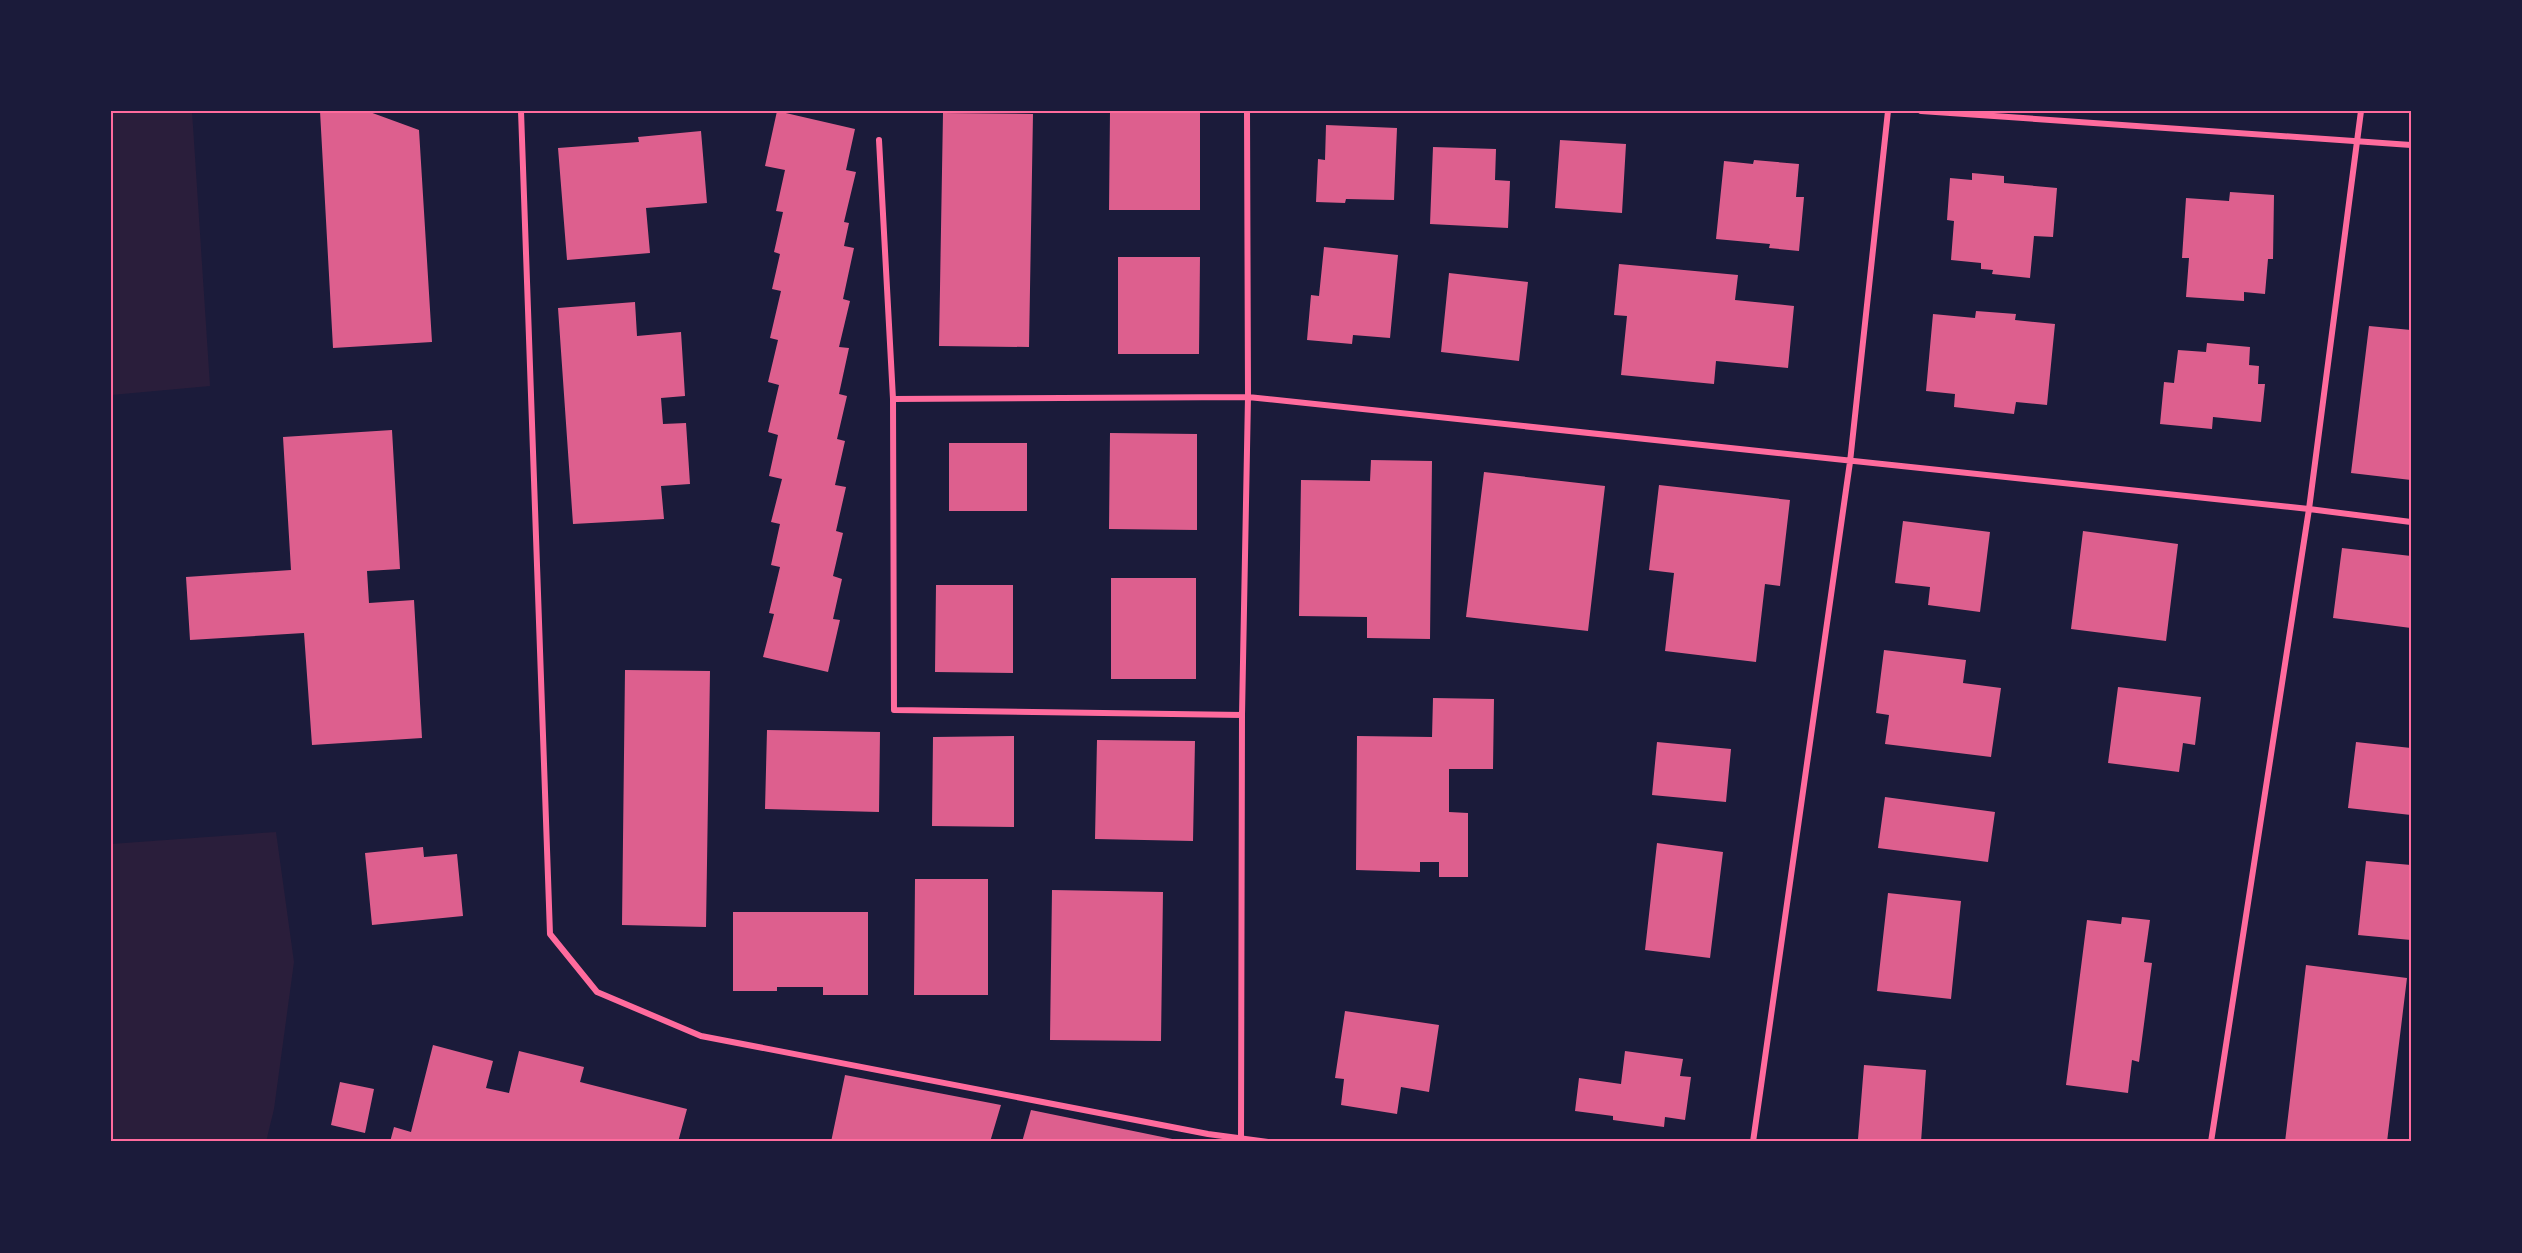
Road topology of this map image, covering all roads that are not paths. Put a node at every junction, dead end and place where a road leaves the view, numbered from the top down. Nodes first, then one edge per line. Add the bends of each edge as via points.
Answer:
1 (521, 111) edge
2 (1247, 111) edge
3 (1888, 111) edge
4 (1921, 111) edge
5 (2361, 111) edge
6 (879, 140) dead end
7 (2356, 142) junction
8 (2411, 145) edge
9 (1248, 397) junction
10 (893, 399) junction
11 (1850, 462) junction
12 (2309, 509) junction
13 (2411, 522) edge
14 (1242, 715) junction
15 (1241, 1140) edge
16 (1268, 1142) edge
17 (1753, 1142) edge
18 (2211, 1142) edge

1 - 15 street via 550,934 597,992 701,1036
2 - 9 street
3 - 11 street
4 - 7 street
5 - 7 street
6 - 10 street
7 - 8 street
7 - 12 street
9 - 10 street
9 - 11 street
9 - 14 street
10 - 14 street via 894,710
11 - 12 street
11 - 17 street
12 - 13 street
12 - 18 street
14 - 15 street
15 - 16 street

